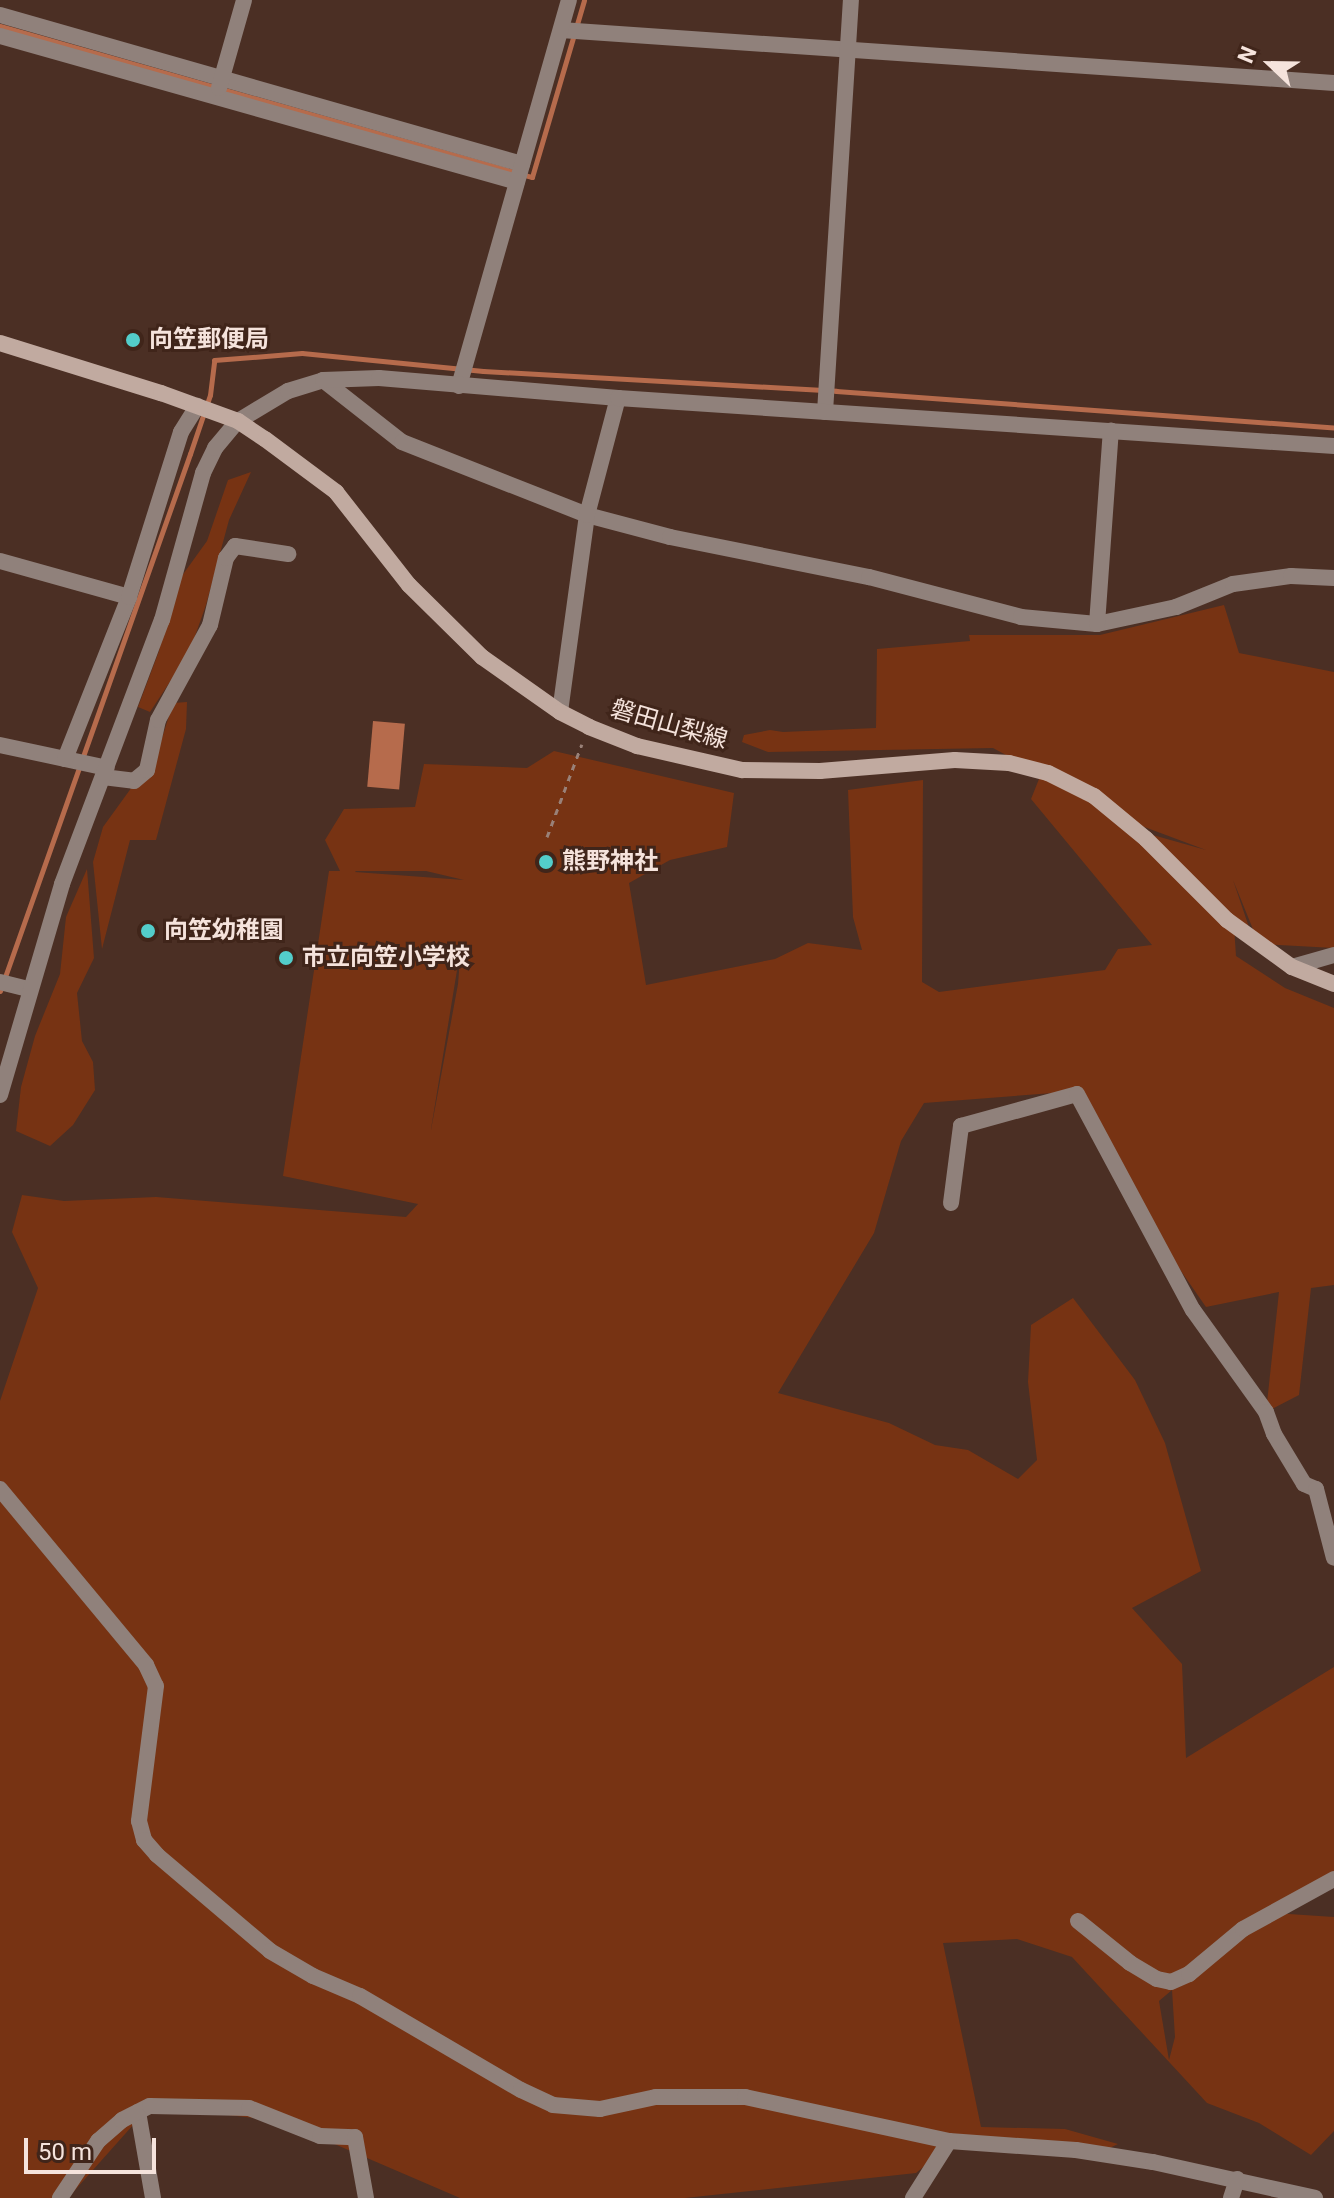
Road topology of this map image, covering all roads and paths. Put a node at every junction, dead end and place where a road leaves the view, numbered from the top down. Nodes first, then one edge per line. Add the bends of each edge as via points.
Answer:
1 (244, 0) edge
2 (569, 0) edge
3 (851, 0) edge
4 (0, 15) edge
5 (561, 30) junction
6 (0, 36) edge
7 (848, 50) junction
8 (222, 78) junction
9 (1334, 83) edge
10 (216, 97) junction
11 (522, 164) junction
12 (517, 182) junction
13 (0, 343) edge
14 (323, 380) junction
15 (459, 386) junction
16 (618, 398) junction
17 (197, 406) junction
18 (825, 412) junction
19 (238, 421) junction
20 (1111, 431) junction
21 (1334, 446) edge
22 (587, 515) junction
23 (288, 554) dead end
24 (0, 561) edge
25 (1334, 578) edge
26 (129, 597) junction
27 (1097, 624) junction
28 (560, 712) junction
29 (589, 727) junction
30 (0, 745) edge
31 (65, 759) junction
32 (105, 773) junction
33 (547, 837) dead end
34 (1334, 955) edge
35 (1292, 967) junction
36 (0, 982) edge
37 (1334, 984) edge
38 (29, 989) junction
39 (0, 1095) edge
40 (951, 1203) dead end
41 (0, 1489) edge
42 (1334, 1558) edge
43 (1334, 1879) edge
44 (1078, 1921) dead end
45 (138, 2112) junction
46 (949, 2141) junction
47 (1237, 2179) junction
48 (60, 2198) edge
49 (153, 2198) edge
50 (366, 2198) edge
51 (913, 2198) edge
52 (1231, 2198) edge
53 (1315, 2198) edge

1 - 8 street
2 - 5 street
3 - 7 street
4 - 8 street
5 - 7 street
5 - 11 street
6 - 10 street
7 - 9 street
7 - 18 street
8 - 10 street
8 - 11 street
10 - 12 street
11 - 12 street
12 - 15 street
13 - 17 main road, 磐田山梨線
14 - 15 street via 379,378
14 - 19 street via 288,391
14 - 22 street via 402,442
15 - 16 street
16 - 18 street
16 - 22 street
17 - 19 main road, 磐田山梨線
17 - 26 street via 181,432
18 - 20 street
19 - 28 main road, 磐田山梨線 via 336,492 409,585 482,657
19 - 32 street via 215,448 203,473 162,620
20 - 21 street
20 - 27 street
22 - 27 street via 869,577 1021,617
22 - 28 street
23 - 32 street via 235,546 226,558 210,625 158,720 147,770 134,781
24 - 26 street
25 - 27 street via 1291,576 1233,584 1176,607
26 - 31 street
28 - 29 main road, 磐田山梨線
29 - 33 path
29 - 35 main road, 磐田山梨線 via 637,746 742,770 820,771 955,760 1009,763 1048,773 1094,796 1146,839 1227,920
30 - 31 street
31 - 32 street
32 - 38 street
34 - 35 street
35 - 37 main road, 磐田山梨線
36 - 38 street
38 - 39 street
40 - 42 street via 961,1126 1077,1094 1193,1310 1266,1412 1304,1484 1316,1489
41 - 46 street via 146,1665 156,1686 139,1821 144,1840 270,1951 553,2105 600,2109 656,2097 745,2097
43 - 44 street via 1243,1929 1189,1974 1171,1982 1130,1963
45 - 48 street via 98,2141
45 - 49 street
45 - 50 street via 150,2106 249,2108 320,2136 355,2137
46 - 47 street via 1076,2150
46 - 51 street
47 - 52 street
47 - 53 street

